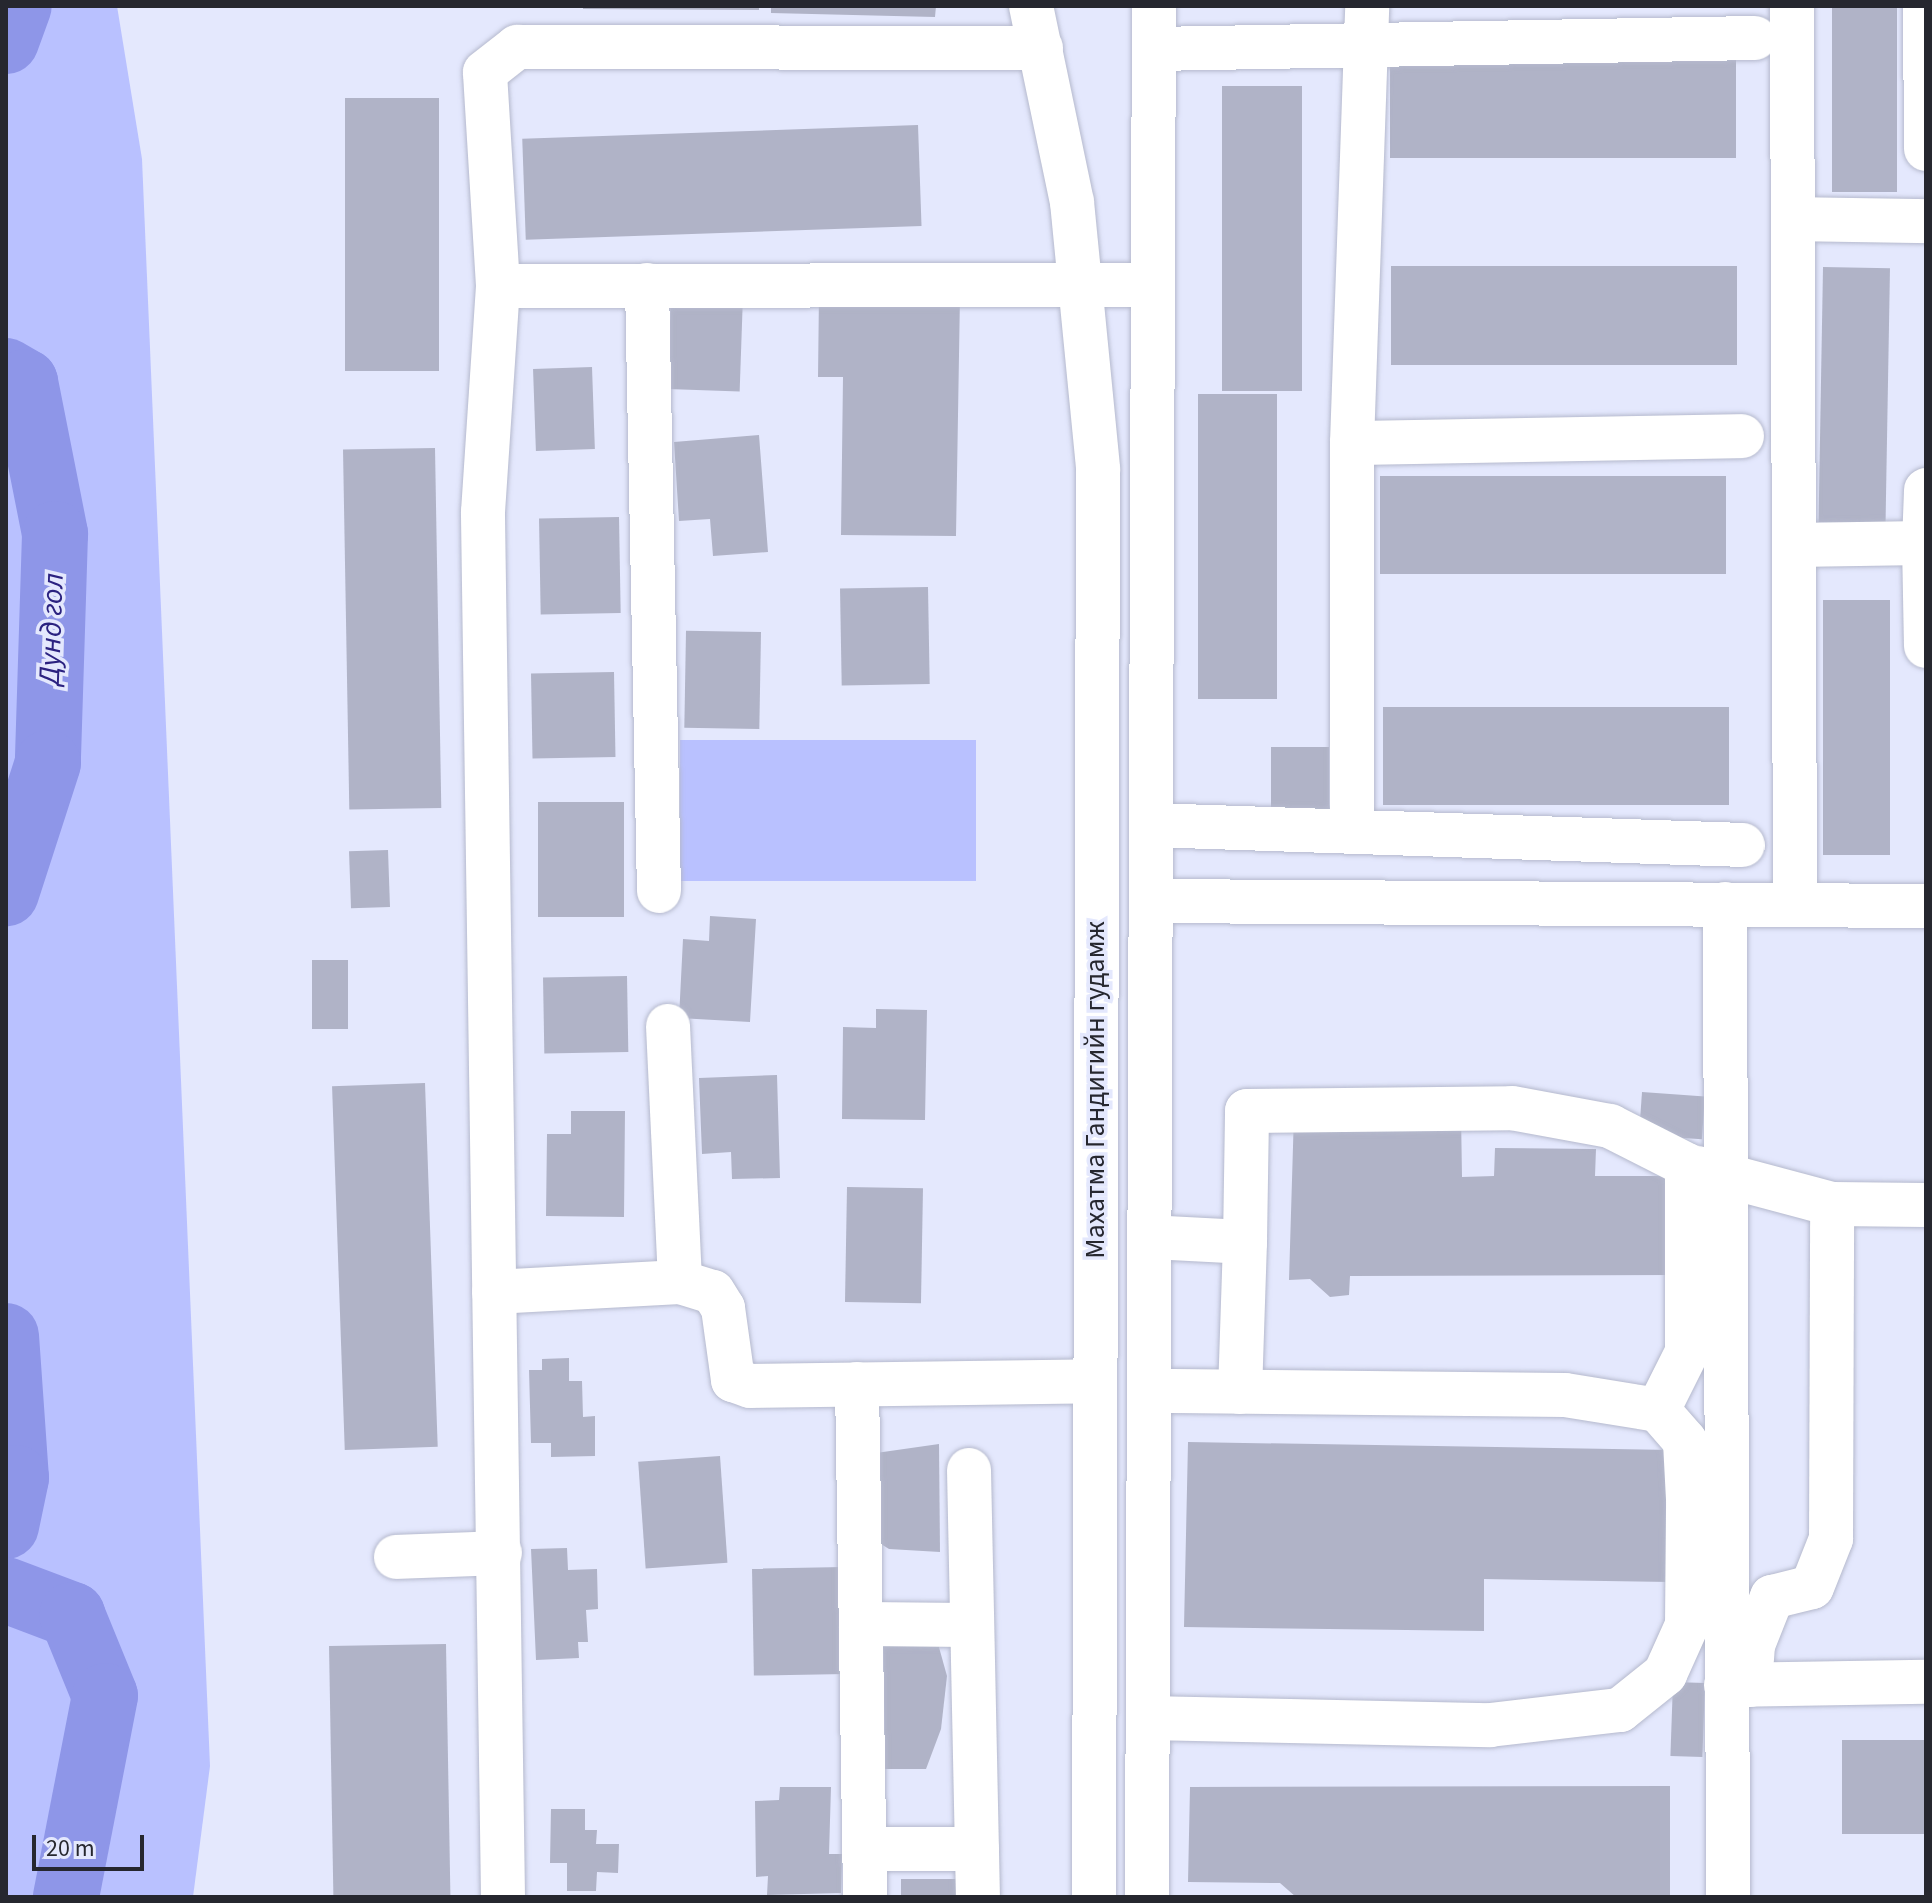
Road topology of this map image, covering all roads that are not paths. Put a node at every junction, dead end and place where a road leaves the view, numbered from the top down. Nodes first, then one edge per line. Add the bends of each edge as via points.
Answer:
1 (1031, 6) edge
2 (1154, 6) edge
3 (1367, 6) edge
4 (1792, 6) edge
5 (1925, 6) edge
6 (1755, 38) dead end
7 (1041, 48) junction
8 (1154, 49) junction
9 (1367, 49) junction
10 (1926, 128) edge
11 (1795, 219) junction
12 (1926, 221) edge
13 (1082, 284) junction
14 (647, 285) junction
15 (1151, 285) junction
16 (498, 286) junction
17 (1742, 436) dead end
18 (1352, 443) junction
19 (1926, 490) edge
20 (1924, 543) junction
21 (1794, 545) junction
22 (1926, 646) edge
23 (1151, 825) junction
24 (1352, 828) junction
25 (1743, 845) dead end
26 (659, 891) dead end
27 (1151, 901) junction
28 (1725, 904) junction
29 (1795, 904) junction
30 (1926, 906) edge
31 (668, 1026) dead end
32 (1705, 1170) junction
33 (1832, 1204) junction
34 (1926, 1205) edge
35 (1150, 1237) junction
36 (1245, 1242) junction
37 (680, 1282) junction
38 (494, 1292) junction
39 (1094, 1381) junction
40 (857, 1384) junction
41 (1149, 1391) junction
42 (1240, 1392) junction
43 (1658, 1410) junction
44 (969, 1470) dead end
45 (1094, 1508) junction
46 (1149, 1509) junction
47 (500, 1553) junction
48 (396, 1557) dead end
49 (861, 1624) junction
50 (972, 1625) junction
51 (1926, 1682) edge
52 (1738, 1685) junction
53 (1148, 1718) junction
54 (865, 1849) junction
55 (977, 1849) junction
56 (865, 1895) dead end
57 (503, 1897) edge
58 (978, 1897) edge
59 (1094, 1897) edge
60 (1147, 1897) edge
61 (1728, 1897) edge

1 - 7 street, Махатма Гандигийн гудамж
2 - 8 street, Махатма Гандигийн гудамж
3 - 9 street
4 - 11 street
5 - 10 street
6 - 9 street
7 - 13 street, Махатма Гандигийн гудамж
7 - 16 street via 517,47 485,72
8 - 9 street
8 - 15 street, Махатма Гандигийн гудамж
9 - 18 street
11 - 12 street
11 - 21 street
13 - 14 street
13 - 15 street
13 - 39 street, Махатма Гандигийн гудамж via 1099,532
14 - 16 street
14 - 26 street
15 - 23 street, Махатма Гандигийн гудамж
16 - 38 street via 483,512
17 - 18 street
18 - 24 street
19 - 20 street
20 - 21 street
20 - 22 street
21 - 29 street
23 - 24 street
23 - 27 street, Махатма Гандигийн гудамж
24 - 25 street
27 - 28 street
27 - 35 street, Махатма Гандигийн гудамж
28 - 29 street
28 - 32 street
29 - 30 street
31 - 37 street
32 - 33 street
32 - 36 street via 1610,1126 1512,1108 1247,1111
32 - 43 street via 1687,1352
32 - 52 street
33 - 34 street
33 - 52 street via 1831,1539 1812,1587 1772,1597
35 - 36 street
35 - 41 street, Махатма Гандигийн гудамж
36 - 42 street
37 - 38 street
37 - 40 street via 713,1292 723,1308 733,1380 750,1386
38 - 47 street
39 - 40 street
39 - 45 street, Махатма Гандигийн гудамж
40 - 49 street
41 - 42 street
41 - 46 street, Махатма Гандигийн гудамж
42 - 43 street via 1565,1395
43 - 53 street via 1685,1441 1687,1625 1665,1674 1620,1710 1490,1725
44 - 50 street
45 - 46 street
45 - 59 street, Махатма Гандигийн гудамж
46 - 53 street, Махатма Гандигийн гудамж
47 - 48 street
47 - 57 street
49 - 50 street
49 - 54 street
50 - 55 street
51 - 52 street
52 - 61 street
53 - 60 street, Махатма Гандигийн гудамж
54 - 55 street
54 - 56 street
55 - 58 street

